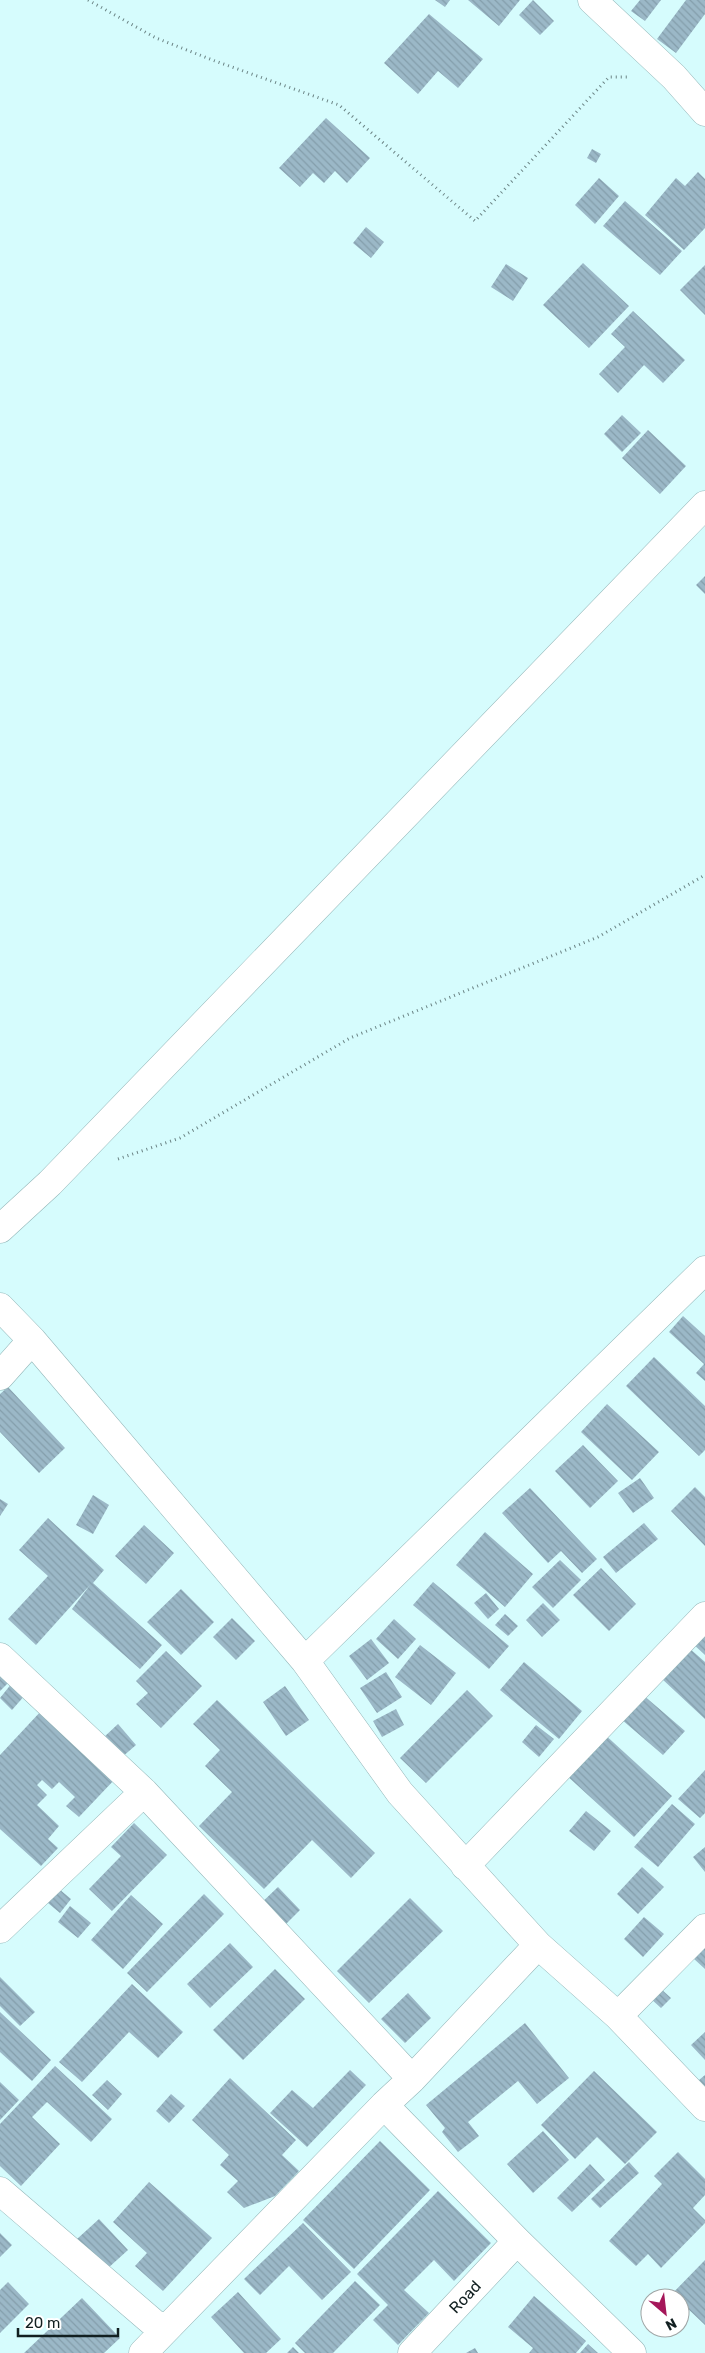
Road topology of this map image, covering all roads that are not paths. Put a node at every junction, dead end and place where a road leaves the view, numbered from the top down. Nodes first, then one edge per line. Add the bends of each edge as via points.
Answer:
1 (592, 0) edge
2 (705, 112) edge
3 (705, 506) edge
4 (0, 1229) edge
5 (705, 1270) edge
6 (0, 1307) edge
7 (32, 1340) junction
8 (0, 1376) edge
9 (705, 1616) edge
10 (0, 1658) edge
11 (305, 1661) junction
12 (144, 1792) junction
13 (465, 1866) junction
14 (705, 1928) edge
15 (0, 1929) edge
16 (538, 1945) junction
17 (618, 2016) junction
18 (412, 2079) junction
19 (384, 2105) junction
20 (705, 2107) edge
21 (0, 2191) edge
22 (517, 2241) junction
23 (163, 2330) junction
24 (143, 2353) edge
25 (412, 2353) edge
26 (632, 2353) edge

1 - 2 street via 674,77
3 - 4 street via 50,1183
5 - 11 street
6 - 7 street
7 - 8 street
7 - 11 street
9 - 13 street
10 - 12 street
11 - 13 street via 400,1793
12 - 15 street
12 - 18 street
13 - 16 street
14 - 17 street
16 - 17 street
16 - 18 street
17 - 20 street
18 - 19 street
19 - 22 street
19 - 23 street
21 - 23 street
22 - 25 street, Road
22 - 26 street
23 - 24 street

